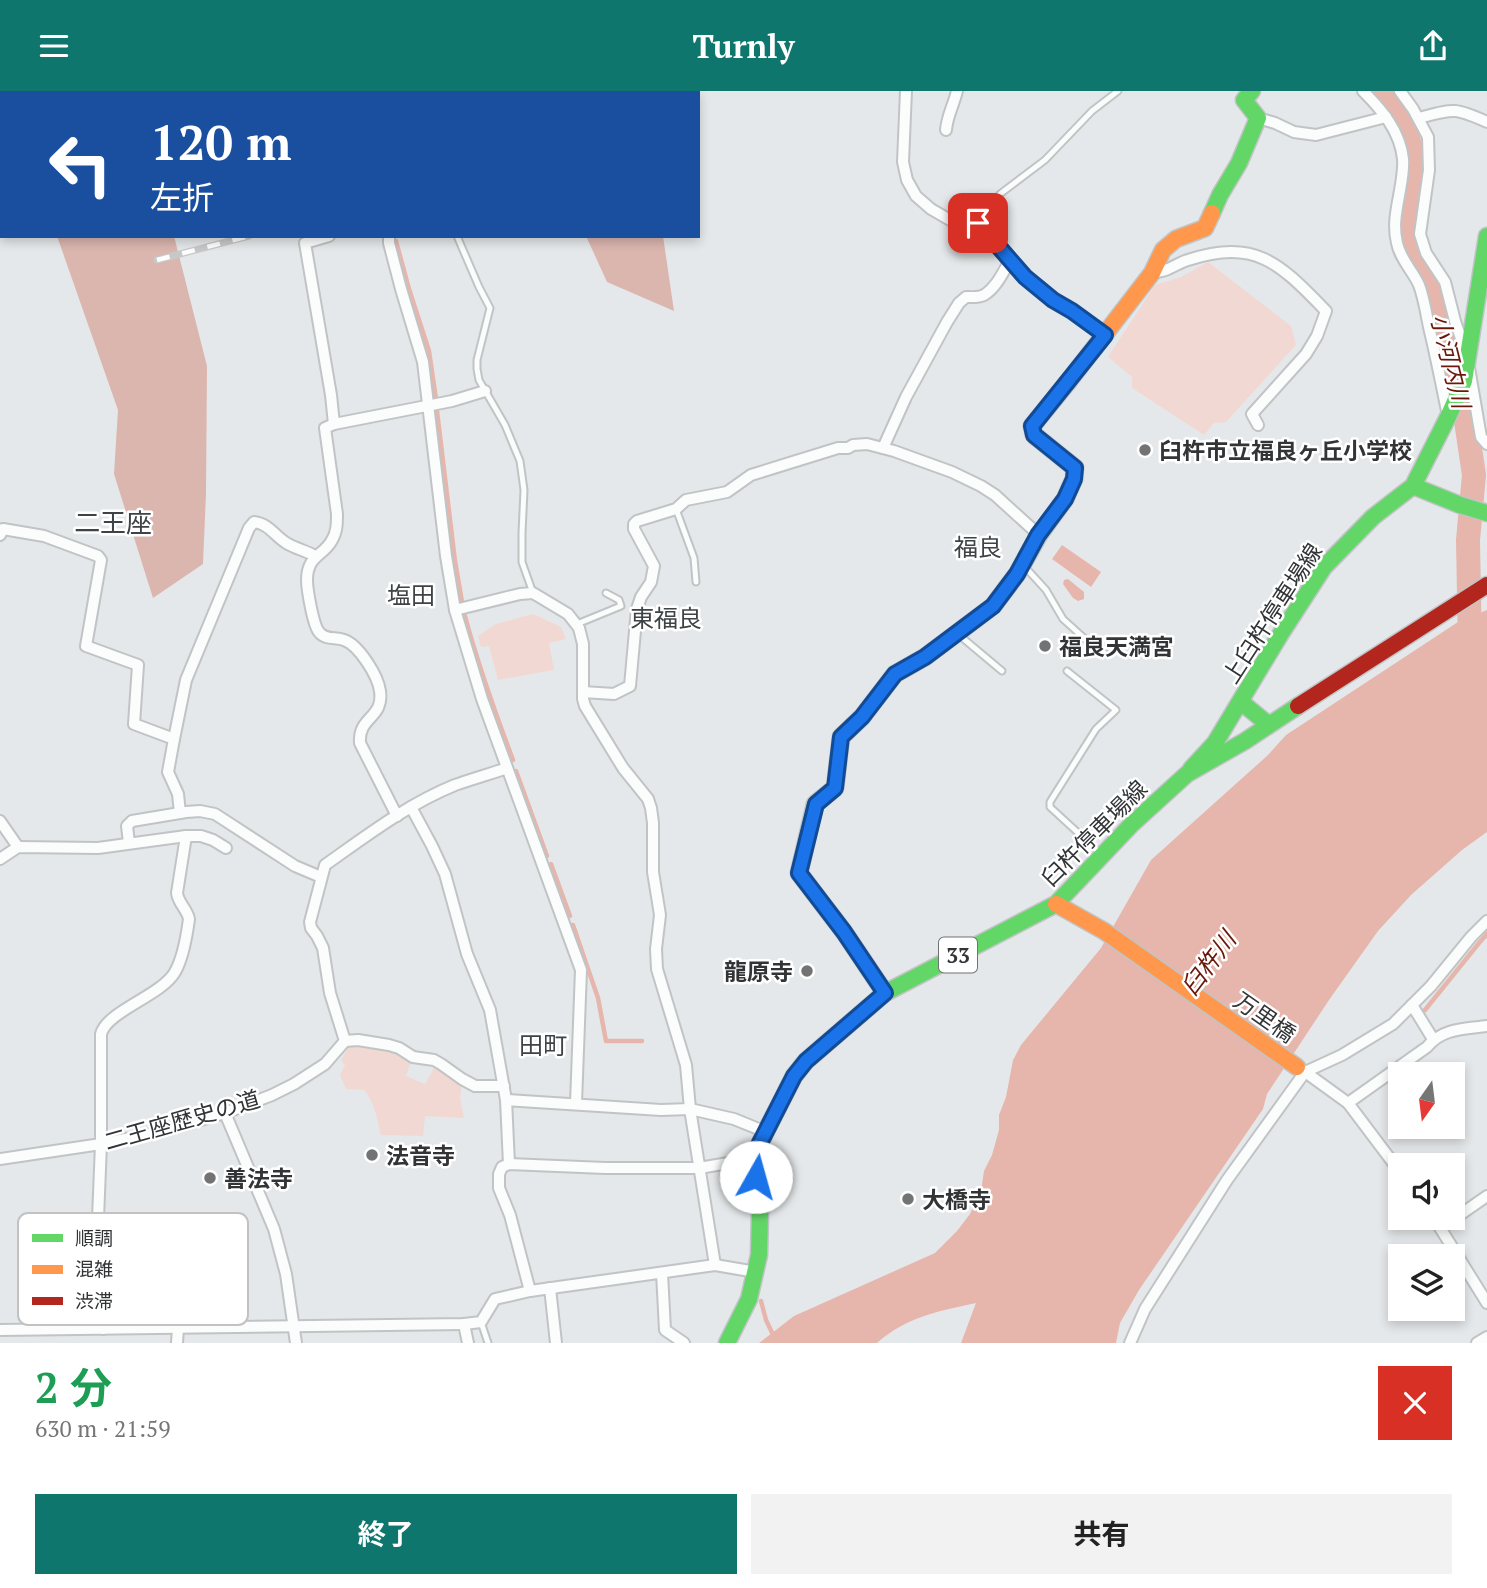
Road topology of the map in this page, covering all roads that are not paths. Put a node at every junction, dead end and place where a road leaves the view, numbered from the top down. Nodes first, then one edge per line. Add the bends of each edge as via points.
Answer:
1 (906, 91) edge
2 (914, 91) edge
3 (957, 91) edge
4 (1118, 91) edge
5 (1252, 91) edge
6 (1363, 91) edge
7 (1400, 91) edge
8 (906, 108) junction
9 (1386, 117) junction
10 (1258, 118) junction
11 (1419, 118) junction
12 (1487, 121) edge
13 (946, 129) dead end
14 (978, 223) junction
15 (1487, 236) edge
16 (323, 238) edge
17 (389, 238) edge
18 (458, 238) edge
19 (1010, 260) junction
20 (1152, 273) junction
21 (1105, 335) junction
22 (1466, 356) junction
23 (485, 391) junction
24 (428, 405) junction
25 (1448, 417) junction
26 (334, 424) junction
27 (1258, 425) dead end
28 (1487, 444) edge
29 (883, 448) junction
30 (1413, 486) junction
31 (676, 509) junction
32 (1484, 512) edge
33 (0, 535) edge
34 (1038, 535) junction
35 (315, 556) junction
36 (1023, 564) junction
37 (696, 582) dead end
38 (1482, 588) edge
39 (533, 593) junction
40 (606, 593) dead end
41 (456, 610) junction
42 (578, 626) junction
43 (956, 633) junction
44 (1107, 655) dead end
45 (1003, 671) dead end
46 (1067, 671) dead end
47 (583, 692) junction
48 (1241, 702) junction
49 (1269, 725) junction
50 (174, 739) junction
51 (507, 768) junction
52 (1187, 774) junction
53 (411, 807) junction
54 (180, 814) junction
55 (397, 817) junction
56 (0, 821) edge
57 (186, 836) junction
58 (128, 843) junction
59 (18, 847) junction
60 (226, 848) dead end
61 (1103, 855) junction
62 (0, 859) edge
63 (321, 877) junction
64 (1056, 904) junction
65 (1487, 921) edge
66 (885, 993) junction
67 (1412, 1005) junction
68 (1487, 1026) edge
69 (1433, 1039) junction
70 (345, 1041) junction
71 (1301, 1069) junction
72 (504, 1086) junction
73 (506, 1100) junction
74 (576, 1103) junction
75 (1348, 1103) junction
76 (690, 1109) junction
77 (225, 1113) junction
78 (766, 1132) junction
79 (101, 1144) junction
80 (1388, 1157) edge
81 (758, 1158) junction
82 (0, 1159) edge
83 (509, 1164) junction
84 (699, 1168) junction
85 (1487, 1196) edge
86 (1465, 1212) edge
87 (98, 1213) edge
88 (1442, 1230) edge
89 (715, 1265) junction
90 (756, 1272) junction
91 (662, 1273) junction
92 (550, 1288) junction
93 (530, 1291) junction
94 (1487, 1303) edge
95 (481, 1322) junction
96 (464, 1324) junction
97 (103, 1325) edge
98 (293, 1327) junction
99 (178, 1328) junction
100 (103, 1329) junction
101 (0, 1330) edge
102 (1487, 1336) edge
103 (177, 1343) edge
104 (296, 1343) edge
105 (468, 1343) edge
106 (488, 1343) edge
107 (556, 1343) edge
108 (684, 1343) edge
109 (726, 1343) edge
110 (1130, 1343) edge
111 (1477, 1343) edge

1 - 8 street
2 - 8 street
3 - 13 street
4 - 14 lane via 1091,111 1045,160 1000,194
5 - 10 main road via 1244,100
6 - 9 street
7 - 11 street
8 - 14 street via 903,162 916,196 950,221
9 - 10 street via 1316,135
9 - 25 street via 1403,159 1394,223 1397,244 1419,284
10 - 20 main road via 1205,228 1176,239 1163,250
11 - 12 street via 1460,110
11 - 22 street via 1429,137 1420,234 1445,282
14 - 19 street
15 - 22 main road
16 - 26 street via 305,243
17 - 24 street via 420,349
18 - 23 lane via 490,308 477,360
19 - 21 street via 1053,300
19 - 29 street via 986,294 959,303
20 - 21 main road
20 - 27 street via 1215,253 1258,255 1278,266 1326,311 1306,354 1252,414
21 - 34 main road via 1032,426 1034,435 1075,468 1065,499
22 - 25 main road, 上臼杵停車場線 via 1464,381
22 - 28 street via 1481,437
23 - 24 street
23 - 39 lane via 520,461 522,562
24 - 26 street
24 - 41 street
25 - 30 main road, 上臼杵停車場線
26 - 35 street via 325,428 337,528 328,547
29 - 31 street via 860,444 838,448 751,475 727,492 686,500
29 - 34 street via 981,486
30 - 32 main road
30 - 48 main road, 上臼杵停車場線 via 1373,517 1324,567
31 - 37 lane via 694,558
31 - 47 street via 634,524 654,566 637,610 630,686 614,694
33 - 50 street via 3,529 44,536 98,556 101,560 86,646 138,664 134,724
34 - 36 main road
35 - 50 street via 284,541 262,523 254,522 248,528 186,680
35 - 55 street via 307,583 317,631 355,647 380,688 378,711 363,725 360,743
36 - 43 main road via 993,606
36 - 44 lane via 1063,619
38 - 49 main road, 臼杵停車場線 / 33
39 - 41 street
39 - 42 street via 568,614
40 - 42 lane via 621,605
41 - 51 street
42 - 47 street via 583,644
43 - 45 lane
43 - 66 main road via 895,674 841,737 835,788 816,804 799,873
46 - 61 lane via 1116,711 1096,729 1050,802
47 - 76 street via 584,706 651,809 660,915 657,969 686,1065
48 - 49 main road
48 - 52 main road, 上臼杵停車場線 via 1215,743
49 - 52 main road, 臼杵停車場線 / 33
50 - 54 street via 168,772
51 - 53 street
51 - 74 street via 581,970
52 - 61 main road, 臼杵停車場線 / 33
53 - 55 street
53 - 72 street via 445,874 467,954 490,1010
54 - 58 street via 129,823
54 - 63 street via 215,814 295,866
55 - 63 street via 325,865
56 - 59 street
57 - 58 street
57 - 60 street via 213,840
57 - 79 street via 177,893 189,919 177,969 165,983 107,1021 102,1030
58 - 59 street via 98,848
59 - 62 street
61 - 64 main road, 臼杵停車場線 / 33
63 - 70 street via 311,929 323,949
64 - 66 main road, 臼杵停車場線 / 33
64 - 71 main road, 万里橋 via 1104,931
65 - 67 street
66 - 78 main road, 臼杵停車場線 / 33 via 806,1061
67 - 69 street
67 - 71 street via 1393,1024 1342,1055
68 - 69 street via 1451,1030
69 - 75 street
70 - 72 street via 389,1045 441,1063 480,1087
70 - 77 street, 二王座歴史の道 via 325,1064 294,1084
71 - 75 street
71 - 110 street via 1145,1310
72 - 73 street
73 - 74 street
73 - 83 street
74 - 76 street
75 - 80 street
76 - 78 street
76 - 84 street
77 - 79 street, 二王座歴史の道
77 - 98 street via 274,1229
78 - 81 main road, 臼杵停車場線 / 33
79 - 82 street, 二王座歴史の道
79 - 87 street
81 - 84 street
81 - 90 main road, 臼杵停車場線 / 33
83 - 84 street
83 - 93 street via 499,1174 499,1188
84 - 89 street
85 - 86 street
88 - 94 street
89 - 90 street
89 - 91 street
90 - 109 main road, 臼杵停車場線 / 33 via 745,1308
91 - 92 street
91 - 108 street via 664,1330
92 - 93 street
92 - 107 street
93 - 95 street via 495,1299
95 - 96 street
95 - 106 lane
96 - 98 street
96 - 105 street
97 - 100 street
98 - 99 street
98 - 104 street
99 - 100 street
99 - 103 street
100 - 101 street
102 - 111 street

